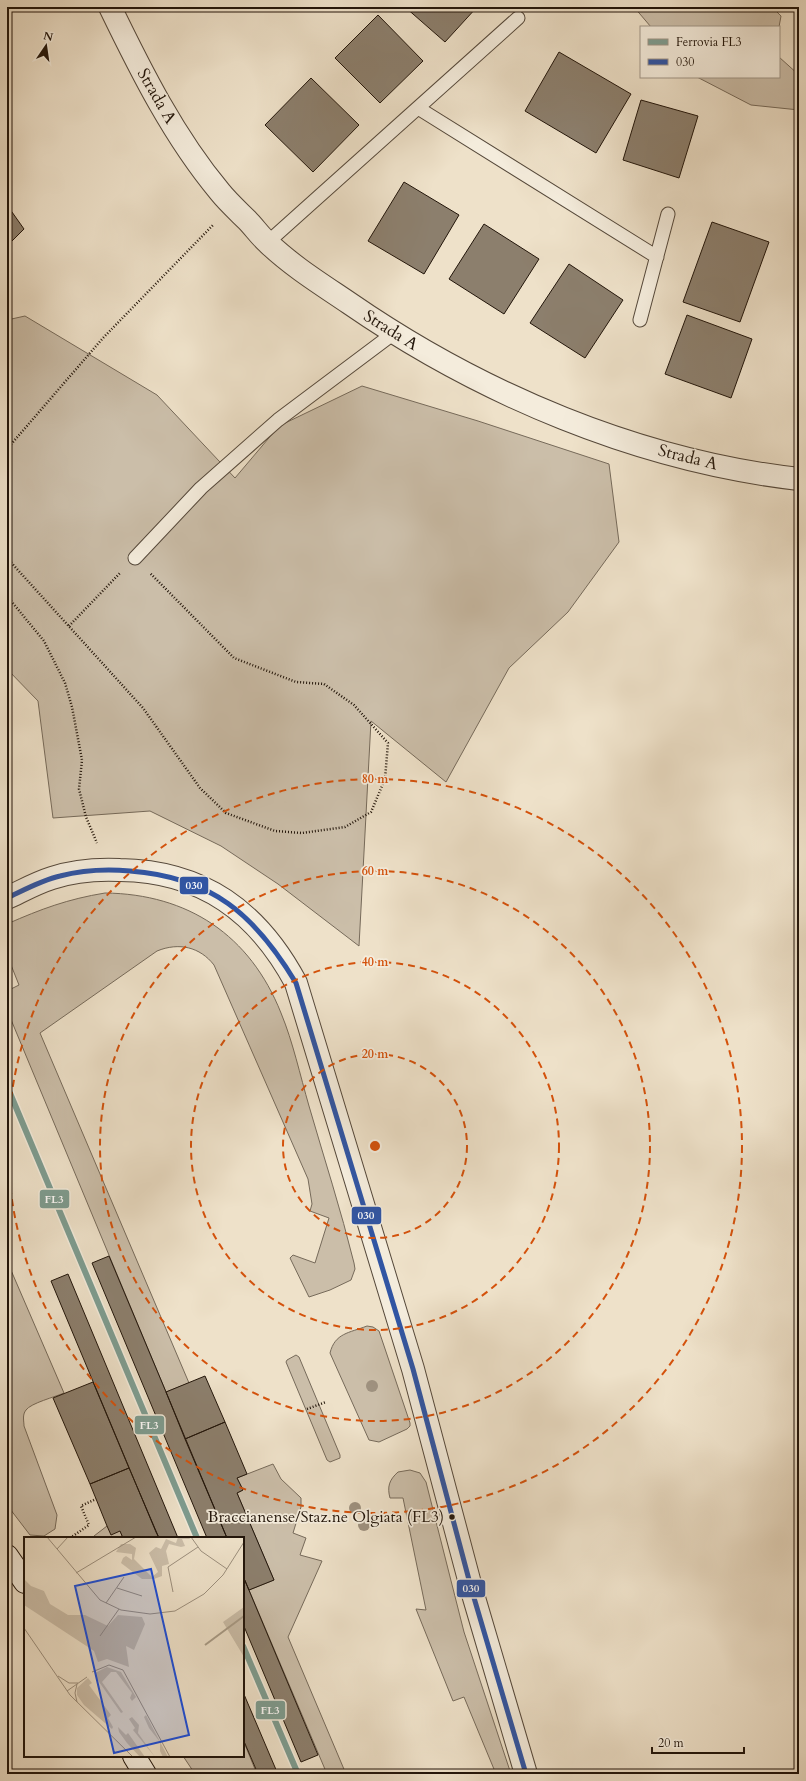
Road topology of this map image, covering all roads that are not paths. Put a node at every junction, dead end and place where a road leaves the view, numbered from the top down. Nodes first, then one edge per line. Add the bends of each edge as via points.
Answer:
1 (110, 7) edge
2 (518, 18) dead end
3 (418, 108) junction
4 (668, 214) dead end
5 (267, 242) junction
6 (657, 257) junction
7 (640, 320) dead end
8 (394, 333) junction
9 (799, 478) edge
10 (135, 558) road end
11 (7, 898) edge
12 (7, 1556) edge
13 (24, 1581) edge
14 (135, 1757) edge
15 (145, 1774) edge
16 (526, 1774) edge

1 - 5 street, Strada A via 166,114 202,169
2 - 3 lane
3 - 5 lane
3 - 6 lane
4 - 6 lane
5 - 8 street, Strada A via 300,269
6 - 7 lane
8 - 9 street, Strada A via 523,400 634,443 718,465
8 - 10 lane via 278,420 201,488
11 - 16 street via 52,878 80,872 108,869 138,870 174,877 220,896 242,914 273,946 296,983 413,1369 472,1591
12 - 13 street
14 - 15 street

